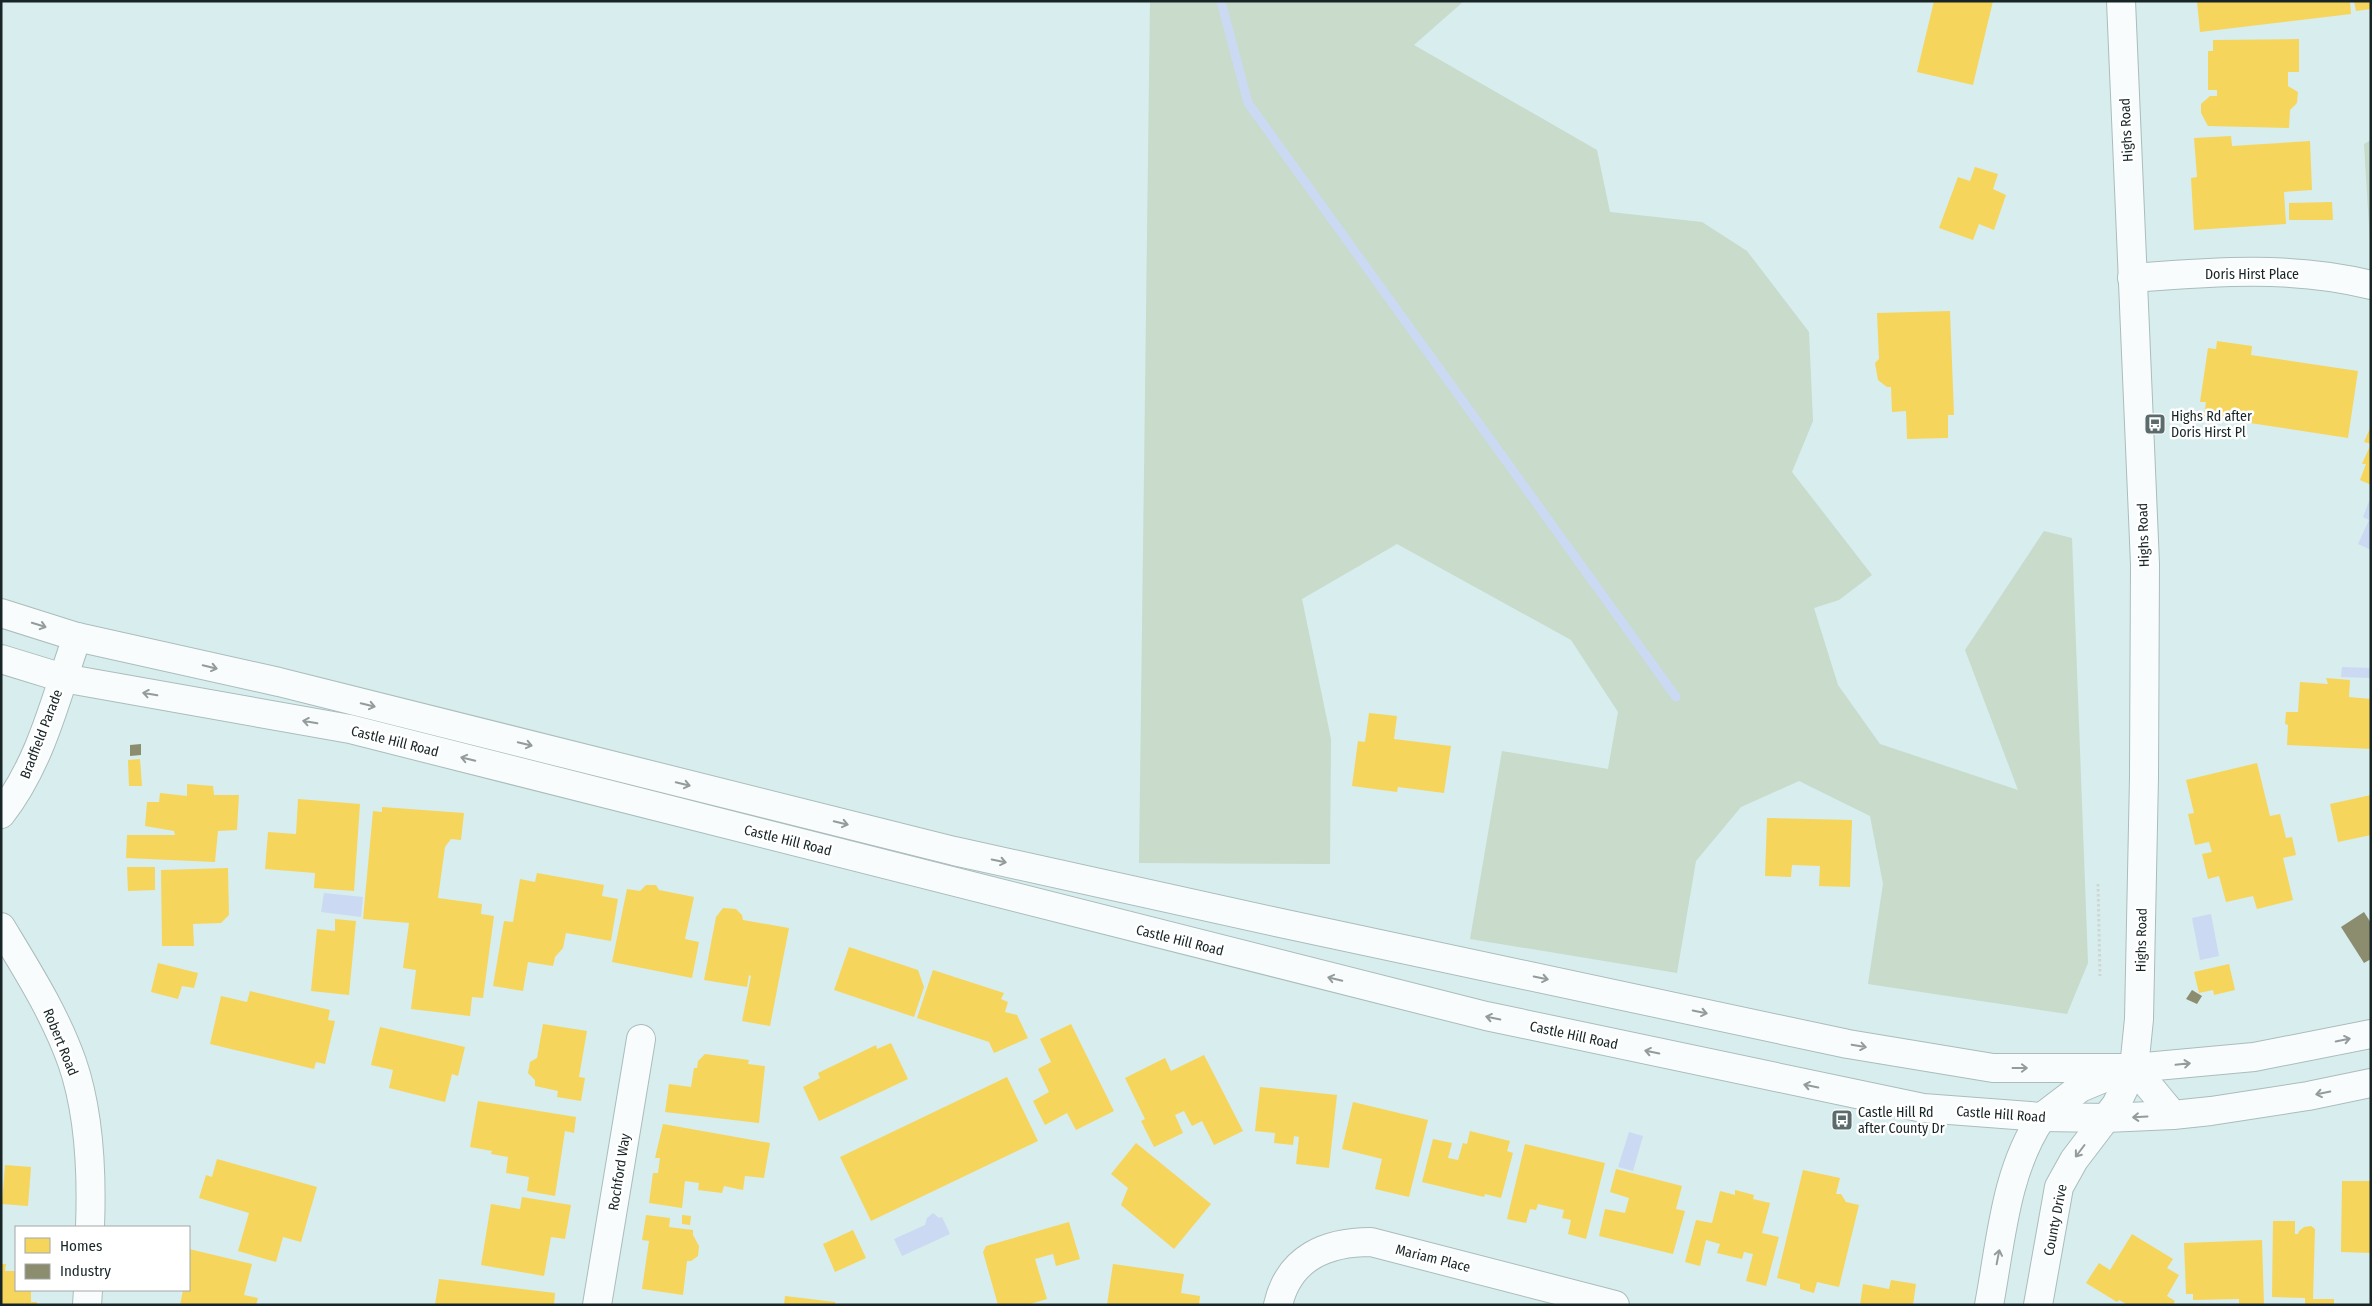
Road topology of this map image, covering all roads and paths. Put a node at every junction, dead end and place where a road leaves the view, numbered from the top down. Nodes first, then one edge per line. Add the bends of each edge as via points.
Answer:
1 (2121, 1) edge
2 (2132, 278) junction
3 (2371, 284) edge
4 (1, 613) edge
5 (77, 636) junction
6 (1, 659) edge
7 (63, 678) junction
8 (1, 814) edge
9 (2098, 884) dead end
10 (1, 927) edge
11 (2100, 976) dead end
12 (2371, 1034) edge
13 (641, 1039) dead end
14 (2134, 1068) junction
15 (2371, 1083) edge
16 (2173, 1115) junction
17 (2042, 1117) junction
18 (2106, 1118) junction
19 (90, 1226) edge
20 (88, 1291) edge
21 (87, 1305) edge
22 (597, 1305) edge
23 (1278, 1305) edge
24 (1615, 1305) edge
25 (1989, 1305) edge
26 (2038, 1305) edge

1 - 2 main road, Highs Road
2 - 3 main road, Doris Hirst Place via 2296,273
2 - 14 main road, Highs Road via 2144,564 2144,796 2139,1019
4 -> 5 main road, Castle Hill Road
5 - 7 main road
5 -> 14 main road, Castle Hill Road via 279,682 954,851 1838,1042 1993,1068
6 - 7 main road, Castle Hill Road
7 - 8 main road, Bradfield Parade via 31,767
17 -> 7 main road, Castle Hill Road via 1923,1108 1495,1018 350,729
9 - 11 path
10 - 19 main road, Robert Road via 52,1016 72,1062 84,1108
14 -> 12 main road, Castle Hill Road via 2254,1057
13 - 22 main road, Rochford Way
14 - 16 main road
14 - 17 main road via 2080,1088
14 - 18 main road, County Drive
15 -> 16 main road, Castle Hill Road via 2211,1112
16 -> 18 main road, Castle Hill Road
17 - 18 main road, Castle Hill Road
25 -> 17 main road via 2015,1174 2024,1146
18 -> 26 main road, County Drive via 2074,1160 2059,1187
20 - 21 main road
23 - 24 main road, Mariam Place via 1287,1278 1300,1264 1335,1245 1363,1242

